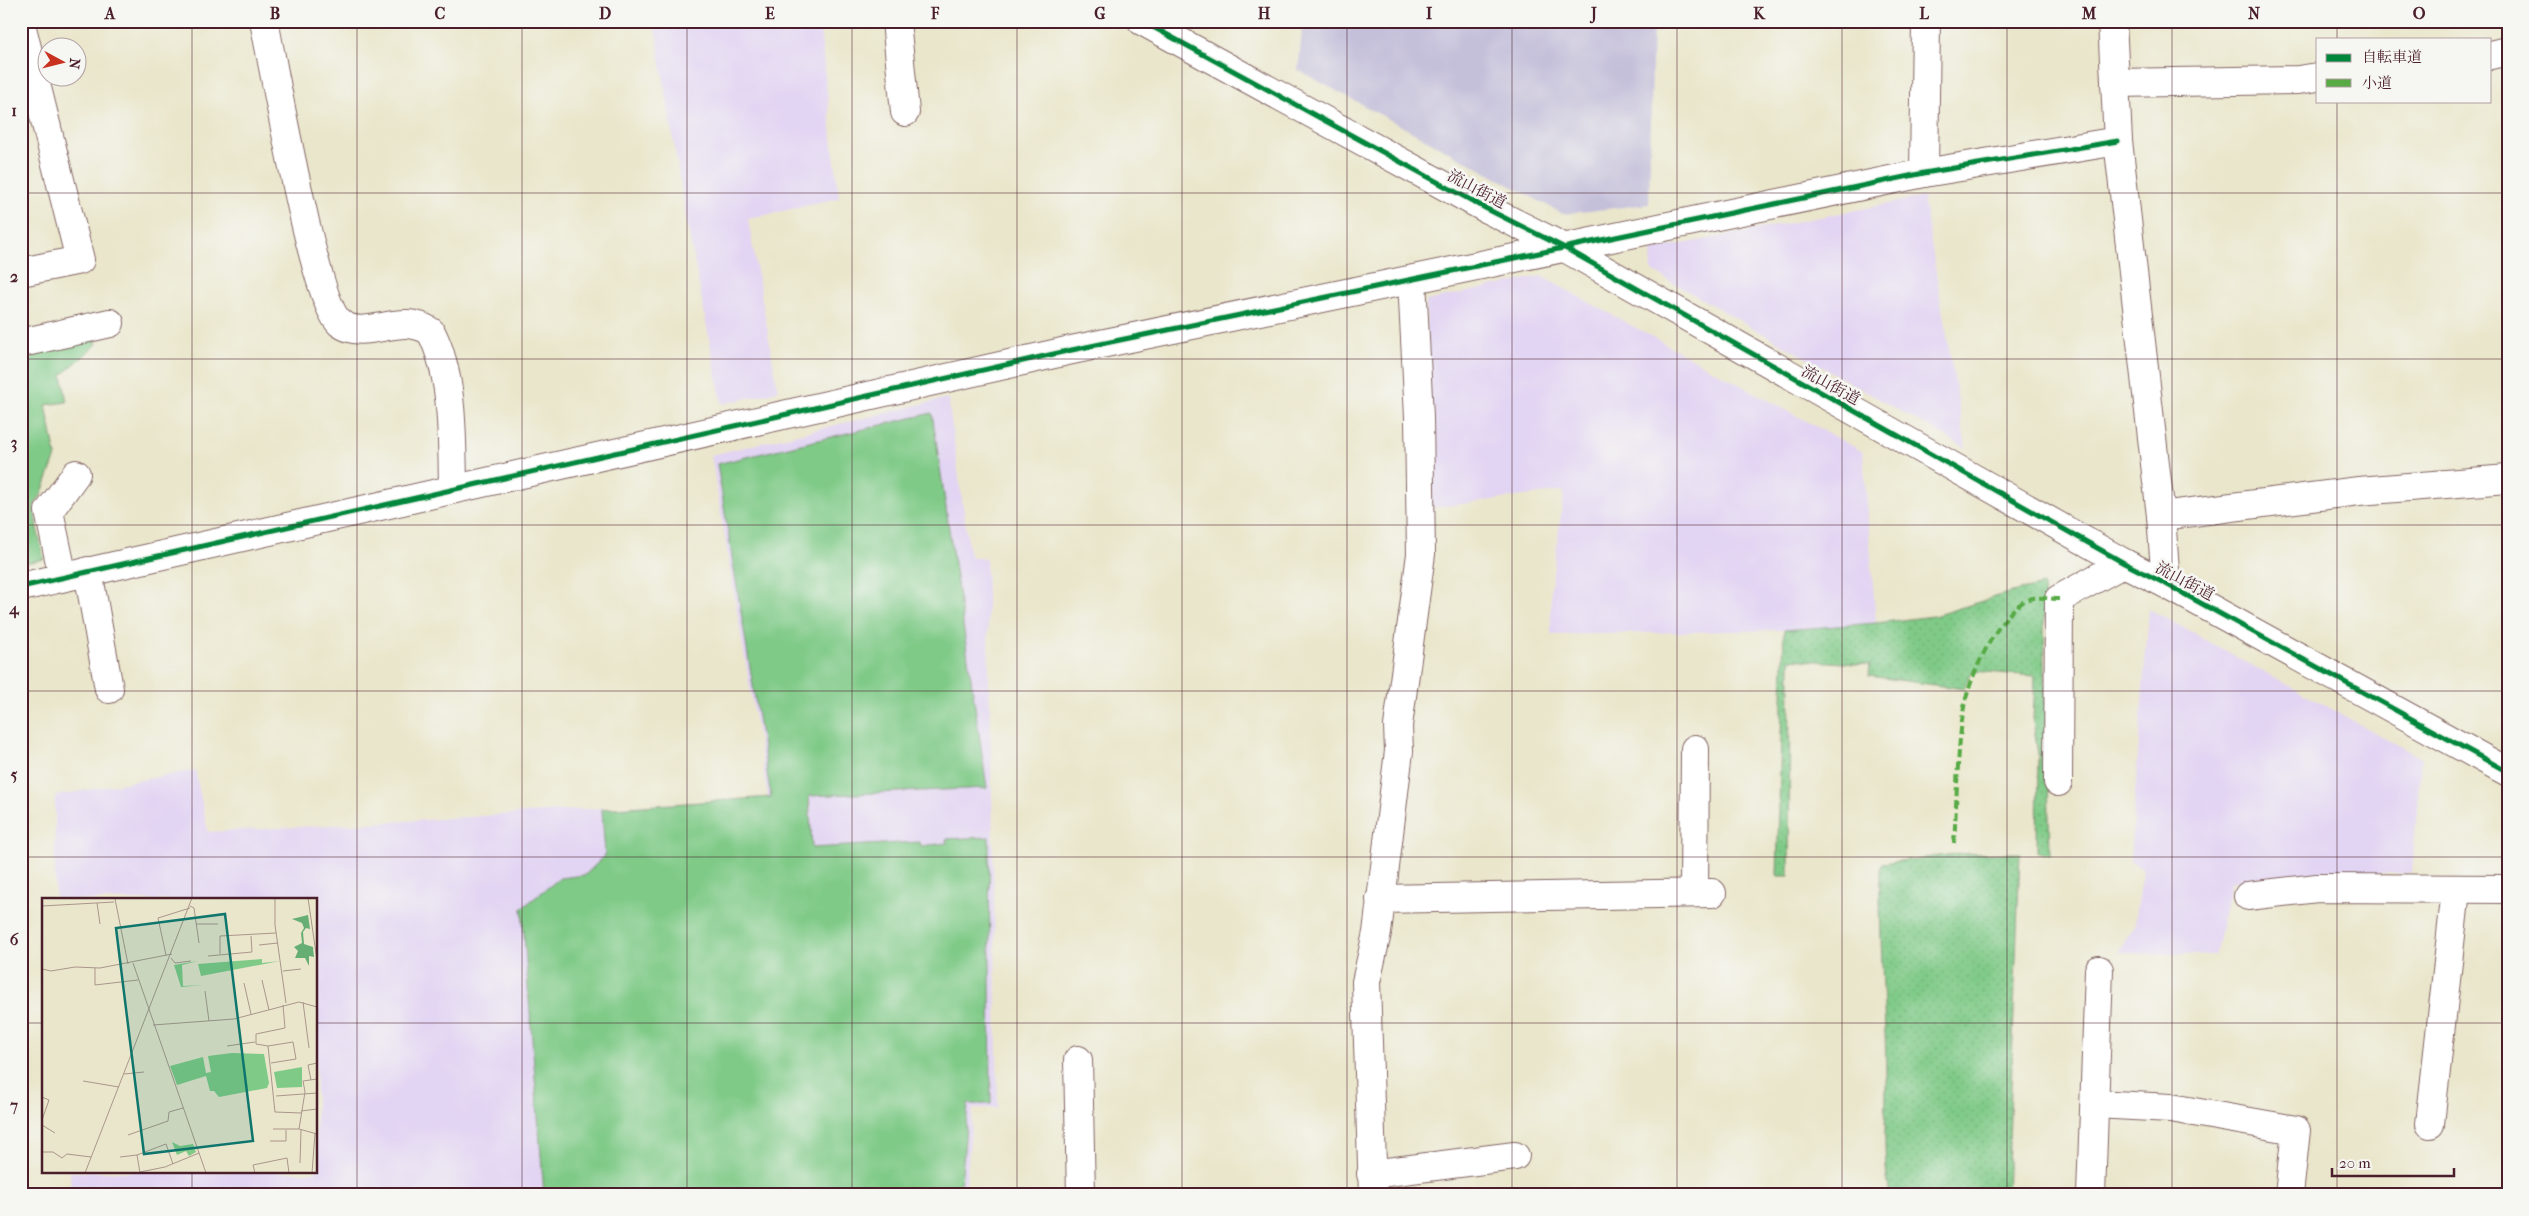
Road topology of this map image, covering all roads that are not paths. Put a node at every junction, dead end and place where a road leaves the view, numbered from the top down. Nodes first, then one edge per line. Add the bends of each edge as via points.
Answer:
1 (264, 21) edge
2 (896, 21) edge
3 (1142, 21) edge
4 (1926, 21) edge
5 (2112, 21) edge
6 (21, 24) edge
7 (2508, 51) edge
8 (2492, 55) edge
9 (2316, 77) edge
10 (2115, 83) junction
11 (905, 112) dead end
12 (2118, 141) junction
13 (1924, 173) junction
14 (1565, 248) junction
15 (21, 272) edge
16 (1412, 280) junction
17 (110, 323) dead end
18 (21, 343) edge
19 (76, 474) dead end
20 (2508, 479) edge
21 (454, 490) junction
22 (2161, 516) junction
23 (2124, 563) junction
24 (76, 574) junction
25 (2166, 584) junction
26 (21, 587) edge
27 (109, 689) dead end
28 (1695, 749) dead end
29 (2508, 772) edge
30 (2058, 782) dead end
31 (2508, 888) edge
32 (2456, 890) junction
33 (2248, 896) dead end
34 (1380, 899) junction
35 (2099, 970) dead end
36 (1078, 1060) dead end
37 (2095, 1104) junction
38 (2430, 1124) dead end
39 (1515, 1156) dead end
40 (1372, 1184) edge
41 (1081, 1195) edge
42 (2091, 1195) edge
43 (2289, 1195) edge

1 - 21 street via 307,233 330,309 338,322 349,329 363,330 407,322 431,332 450,399
2 - 11 street
3 - 14 street, 流山街道
4 - 13 street
5 - 10 street
6 - 15 street via 80,260
7 - 8 street
9 - 10 street
10 - 12 street
12 - 13 street
12 - 22 street
13 - 14 street
14 - 16 street
14 - 23 street, 流山街道
16 - 21 street via 1057,354
16 - 34 street via 1421,554 1398,726 1399,751
17 - 18 street
19 - 24 street via 49,511
20 - 22 street via 2359,491
21 - 24 street
22 - 25 street
23 - 25 street, 流山街道
23 - 30 street via 2059,599
24 - 26 street
24 - 27 street
25 - 29 street, 流山街道
28 - 34 street via 1703,893
31 - 32 street
32 - 33 street via 2317,888
32 - 38 street
34 - 40 street via 1377,933 1366,982
35 - 37 street
36 - 41 street
37 - 42 street
37 - 43 street via 2171,1108 2296,1130
39 - 40 street

